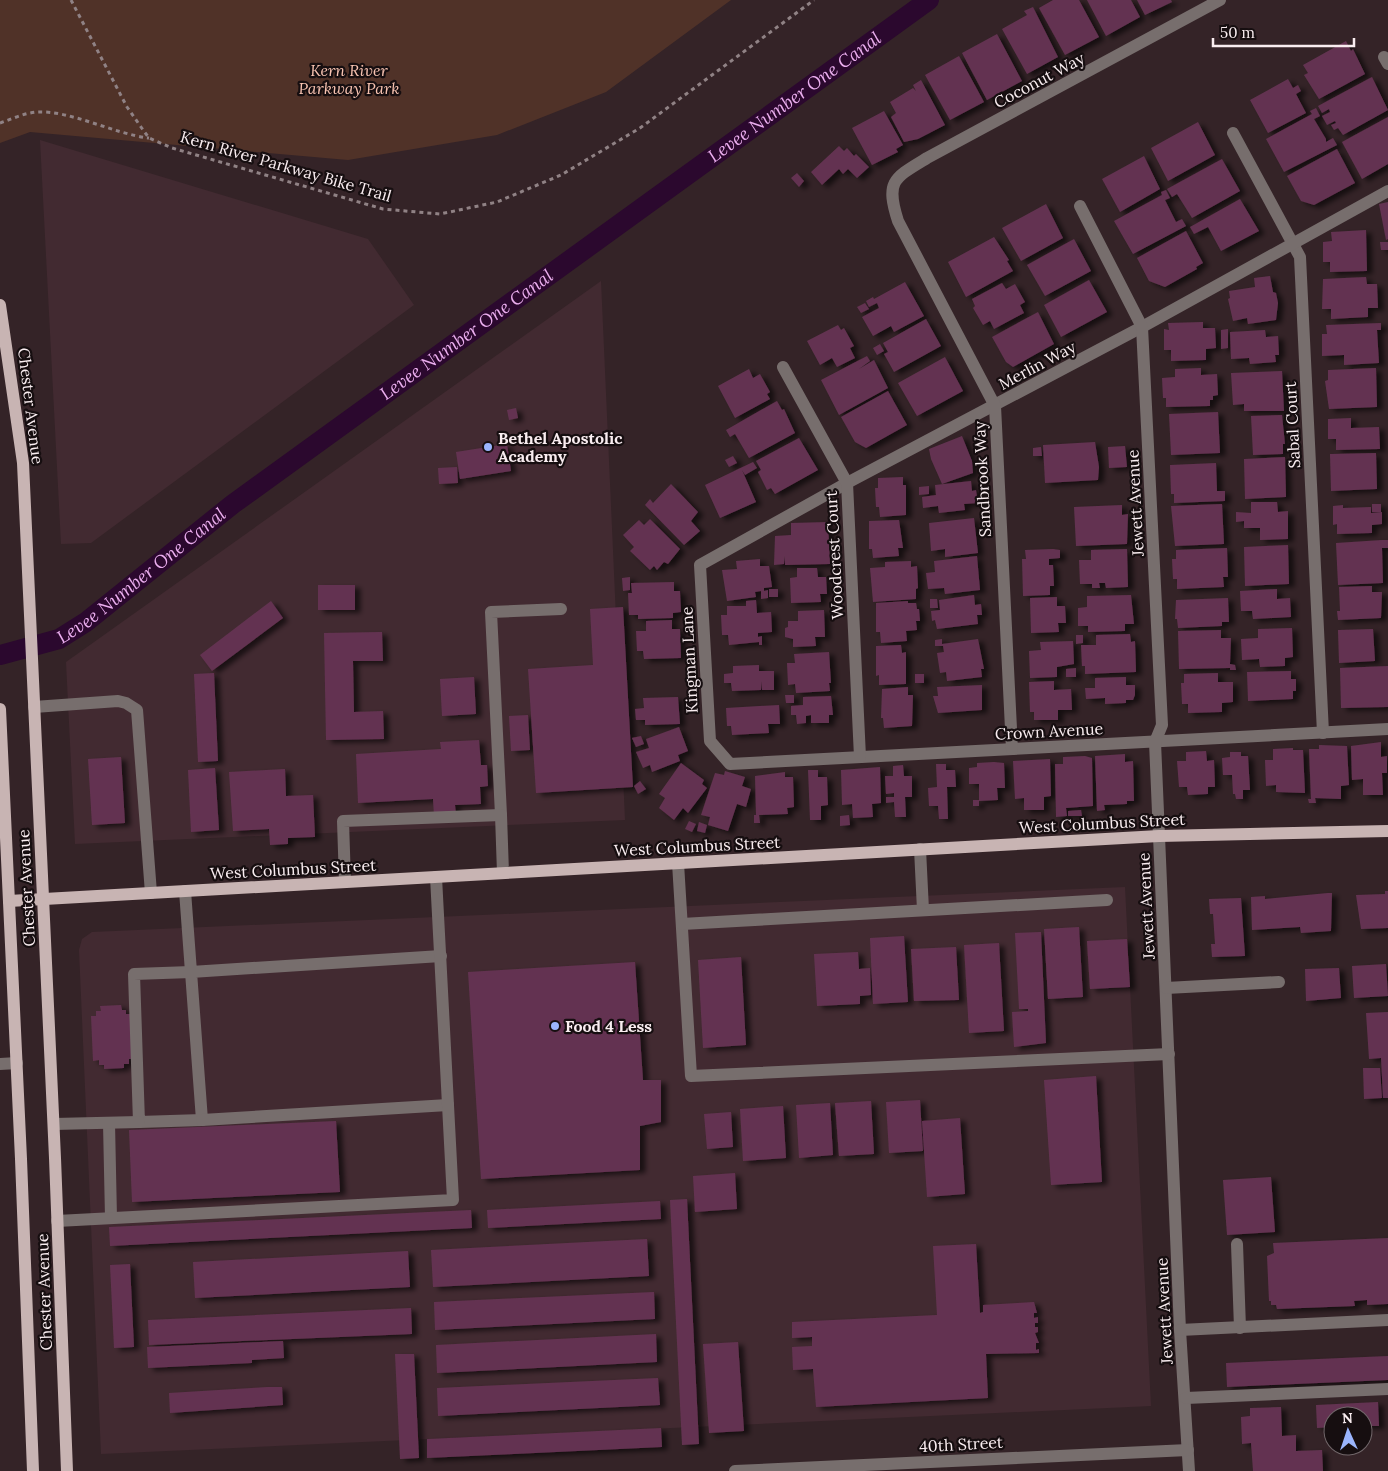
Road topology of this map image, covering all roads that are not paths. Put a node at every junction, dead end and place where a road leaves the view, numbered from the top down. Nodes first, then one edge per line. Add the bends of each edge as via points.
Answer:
1 (1220, 0) edge
2 (1233, 133) dead end
3 (1388, 191) edge
4 (891, 201) joint
5 (1080, 206) dead end
6 (1293, 243) junction
7 (0, 305) edge
8 (1142, 328) junction
9 (783, 367) dead end
10 (995, 406) junction
11 (847, 483) junction
12 (700, 565) joint
13 (561, 609) dead end
14 (34, 703) junction
15 (0, 708) edge
16 (1388, 729) edge
17 (1323, 733) junction
18 (1155, 742) junction
19 (1012, 749) junction
20 (717, 751) joint
21 (860, 757) junction
22 (501, 815) junction
23 (1388, 831) edge
24 (1159, 836) junction
25 (920, 849) junction
26 (678, 863) junction
27 (503, 873) junction
28 (436, 877) junction
29 (345, 882) junction
30 (185, 891) junction
31 (151, 893) junction
32 (43, 899) junction
33 (1108, 900) dead end
34 (9, 901) junction
35 (924, 910) junction
36 (682, 924) junction
37 (441, 956) junction
38 (191, 972) junction
39 (1279, 982) dead end
40 (1166, 988) junction
41 (1169, 1054) junction
42 (17, 1063) junction
43 (0, 1064) edge
44 (448, 1105) junction
45 (202, 1120) junction
46 (139, 1122) junction
47 (108, 1123) junction
48 (54, 1124) junction
49 (112, 1218) junction
50 (58, 1221) junction
51 (1237, 1244) dead end
52 (1388, 1320) edge
53 (1240, 1328) junction
54 (1180, 1330) junction
55 (1388, 1389) edge
56 (1186, 1398) junction
57 (1188, 1450) junction
58 (924, 1467) edge
59 (33, 1471) edge
60 (67, 1471) edge
61 (735, 1471) edge
62 (1189, 1471) edge

1 - 4 street, Coconut Way via 906,171 894,180
2 - 6 street, Sabal Court
3 - 6 street, Merlin Way
4 - 10 street, Sandbrook Way via 898,221
5 - 8 street, Jewett Avenue
6 - 8 street, Merlin Way
6 - 17 street, Sabal Court via 1300,256
7 - 14 main road, Chester Avenue via 23,463
8 - 10 street, Merlin Way
8 - 18 street, Jewett Avenue via 1162,725
9 - 11 street, Woodcrest Court
10 - 11 street, Merlin Way
10 - 19 street, Sandbrook Way
11 - 12 street, Merlin Way
11 - 21 street, Woodcrest Court
12 - 20 street, Kingman Lane via 710,741
13 - 22 street via 491,612
14 - 31 street via 118,701 137,710
14 - 32 main road, Chester Avenue
15 - 34 main road, Chester Avenue
16 - 17 street, Crown Avenue
17 - 18 street, Crown Avenue
18 - 19 street, Crown Avenue
18 - 24 street, Jewett Avenue
19 - 21 street, Crown Avenue
20 - 21 street, Crown Avenue via 730,764
22 - 27 street
22 - 29 street via 343,821
23 - 24 main road, West Columbus Street
24 - 25 main road, West Columbus Street
24 - 40 street, Jewett Avenue
25 - 26 main road, West Columbus Street
25 - 35 street
26 - 27 main road, West Columbus Street
26 - 36 street
27 - 28 main road, West Columbus Street
28 - 29 main road, West Columbus Street
28 - 37 street
29 - 30 main road, West Columbus Street
30 - 31 main road, West Columbus Street
30 - 38 street
31 - 32 main road, West Columbus Street
32 - 34 main road, West Columbus Street
32 - 48 main road, Chester Avenue
33 - 35 street
34 - 42 main road, Chester Avenue
35 - 36 street
36 - 41 street via 692,1076
37 - 38 street
37 - 44 street
38 - 45 street
38 - 46 street via 134,974
39 - 40 street
40 - 41 street, Jewett Avenue
41 - 54 street, Jewett Avenue
42 - 43 street
42 - 59 main road, Chester Avenue
44 - 45 street
44 - 49 street via 453,1200
45 - 46 street
46 - 47 street
47 - 48 street
47 - 49 street
48 - 50 main road, Chester Avenue
49 - 50 street
50 - 60 main road, Chester Avenue
51 - 53 street
52 - 53 street
53 - 54 street
54 - 56 street, Jewett Avenue
55 - 56 street
56 - 57 street, Jewett Avenue
57 - 58 street, 40th Street
57 - 62 street, Jewett Avenue
58 - 61 street, 40th Street

